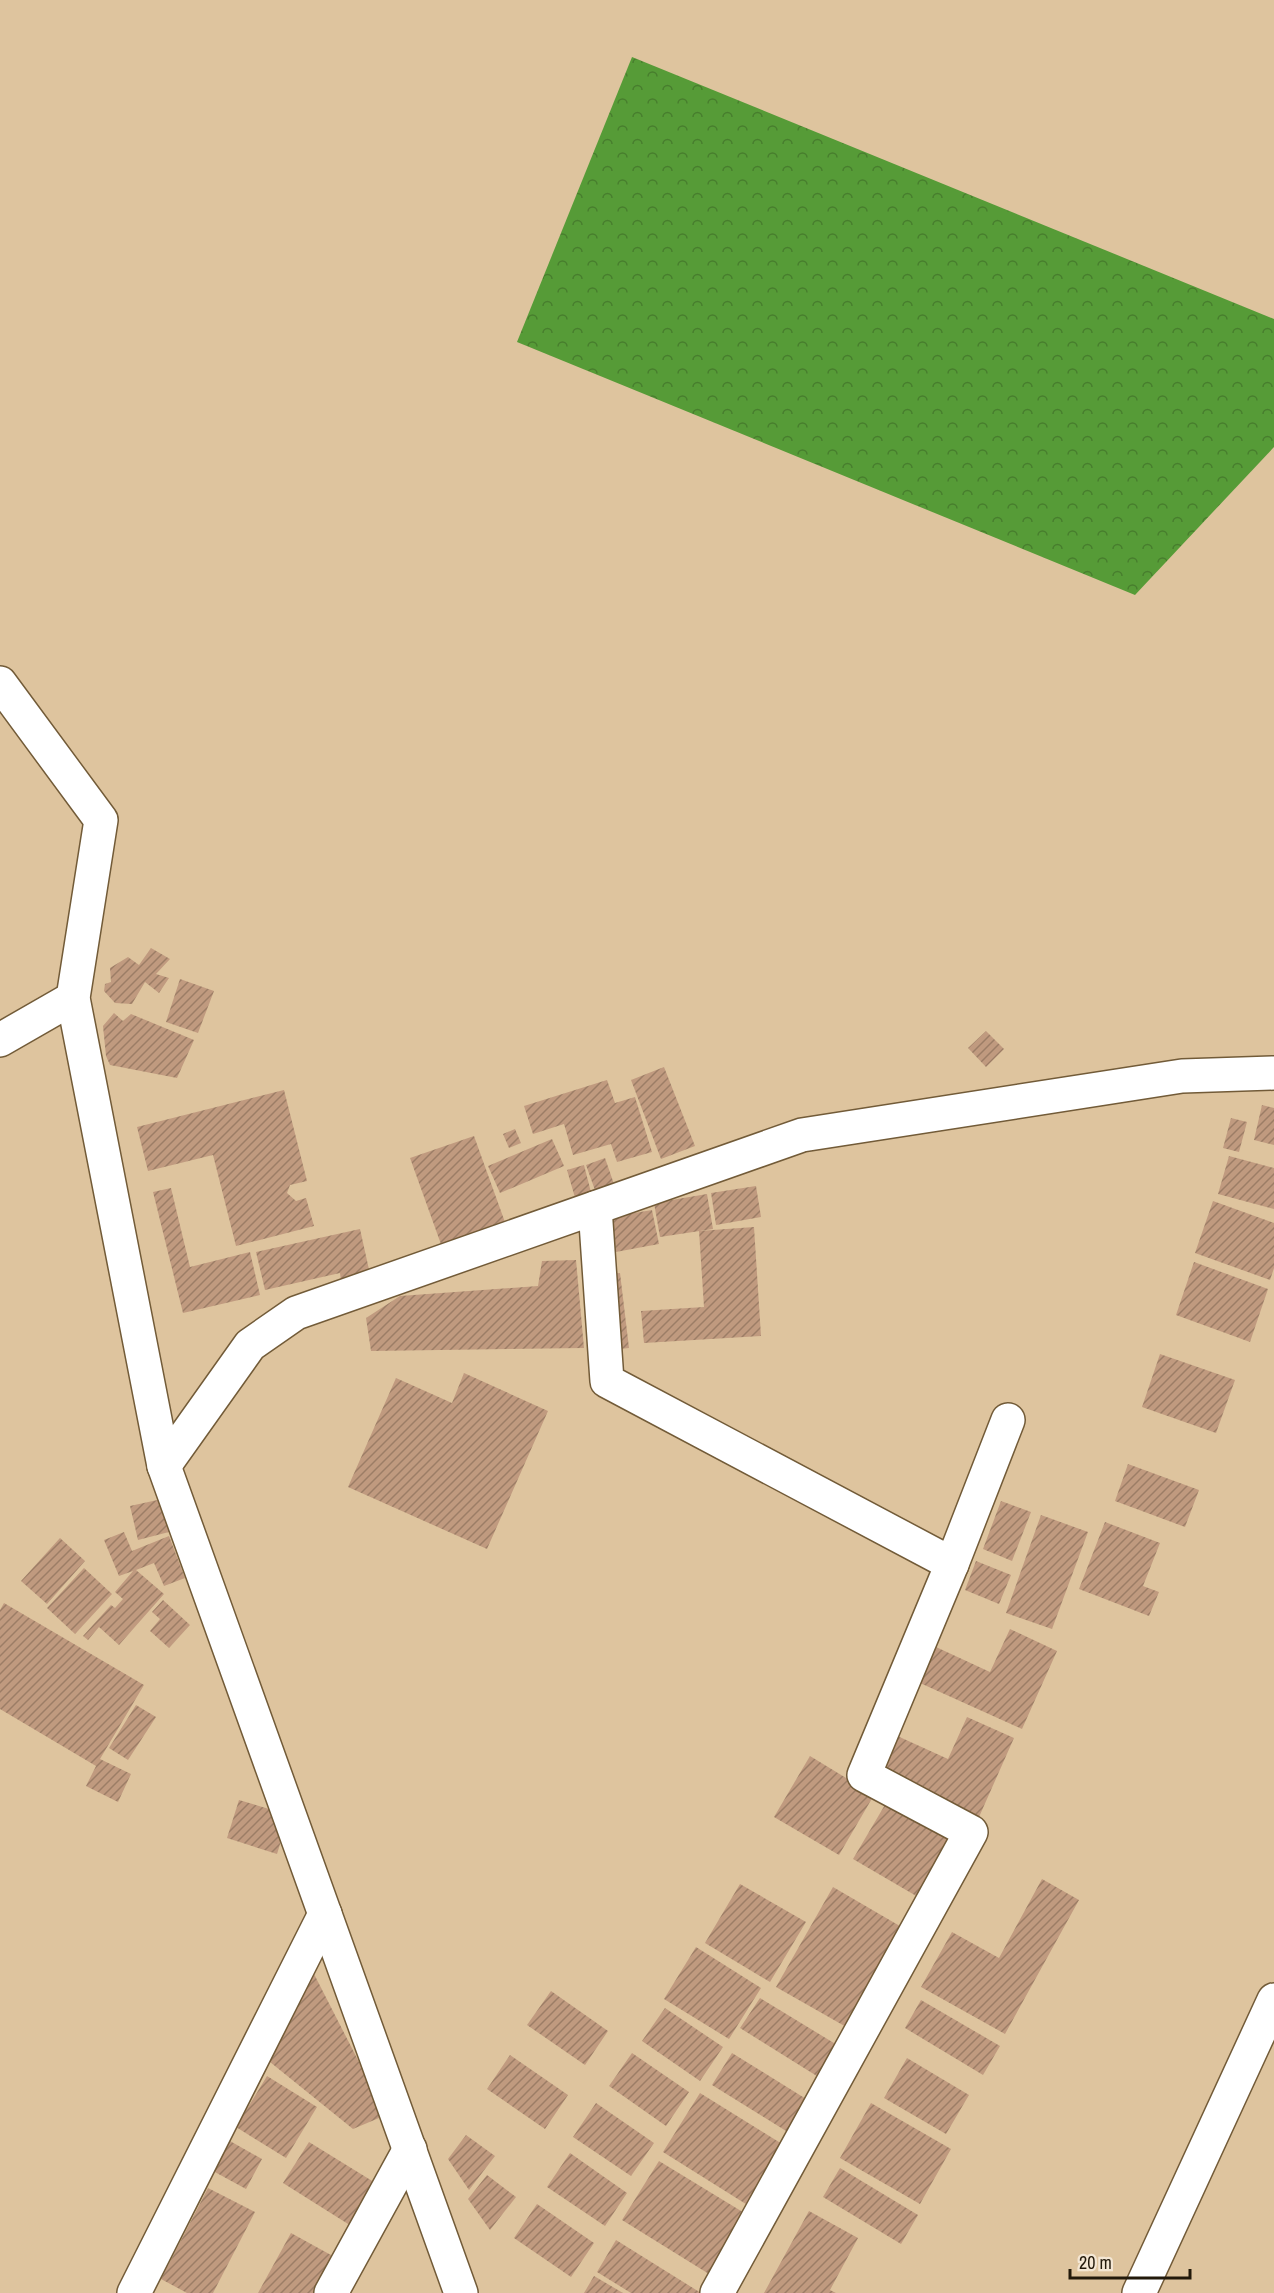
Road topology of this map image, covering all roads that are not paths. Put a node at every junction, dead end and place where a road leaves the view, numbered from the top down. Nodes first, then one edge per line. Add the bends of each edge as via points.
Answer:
1 (0, 682) edge
2 (73, 998) junction
3 (0, 1040) edge
4 (1274, 1073) edge
5 (596, 1208) junction
6 (1008, 1420) dead end
7 (164, 1466) junction
8 (952, 1564) junction
9 (325, 1914) junction
10 (1274, 2000) edge
11 (410, 2149) junction
12 (134, 2293) edge
13 (331, 2293) edge
14 (462, 2293) edge
15 (717, 2293) edge
16 (1139, 2293) edge

1 - 2 street via 101,820
2 - 3 street
2 - 7 street
4 - 5 street via 1182,1076 802,1135
5 - 7 street via 296,1313 250,1345
5 - 8 street via 607,1381
6 - 8 street
7 - 9 street
8 - 15 street via 864,1775 971,1832
9 - 11 street
9 - 12 street
10 - 16 street
11 - 13 street
11 - 14 street

